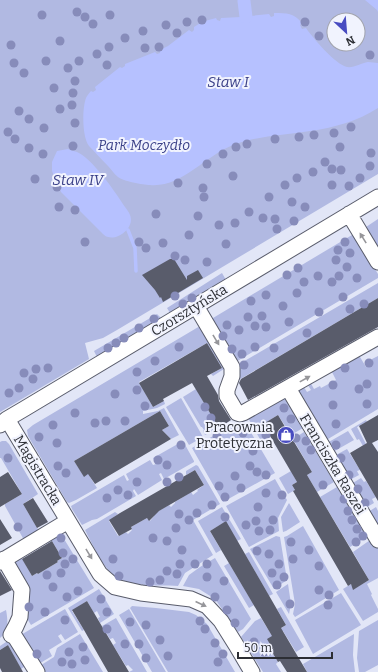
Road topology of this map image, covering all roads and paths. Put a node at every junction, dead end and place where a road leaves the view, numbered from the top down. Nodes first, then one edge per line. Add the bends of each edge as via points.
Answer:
1 (378, 197) edge
2 (349, 214) junction
3 (378, 262) edge
4 (196, 306) junction
5 (378, 336) edge
6 (288, 388) junction
7 (4, 422) edge
8 (68, 521) junction
9 (378, 540) edge
10 (2, 560) edge
11 (6, 638) edge
12 (37, 672) edge
13 (252, 672) edge

1 - 2 street, Czorsztyńska
3 -> 2 street
2 - 4 street, Czorsztyńska
4 -> 6 street via 232,367 227,390 237,413 243,414
4 - 7 street, Czorsztyńska
6 -> 5 street
6 - 9 street, Franciszka Raszei
7 - 8 street, Magistracka
8 - 10 street, Magistracka
8 -> 13 street, Magistracka via 100,574 114,587 191,599 207,606 221,621
10 - 11 street via 22,590 20,617
11 - 12 street via 15,637

